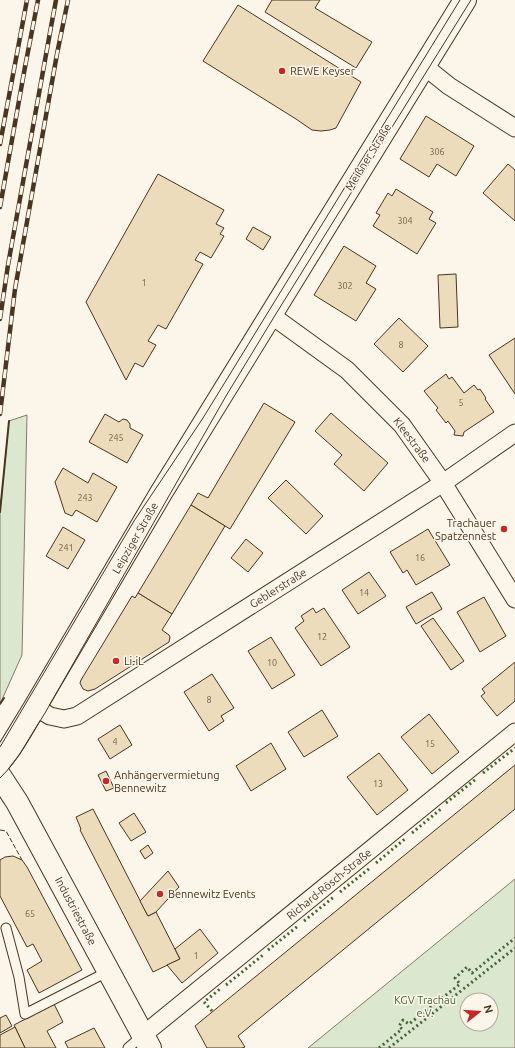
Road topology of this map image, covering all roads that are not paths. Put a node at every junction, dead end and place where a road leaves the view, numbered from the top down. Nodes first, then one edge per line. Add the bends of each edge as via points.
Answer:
1 (465, 0) edge
2 (424, 66) junction
3 (515, 128) edge
4 (271, 315) junction
5 (515, 433) edge
6 (443, 483) junction
7 (515, 599) edge
8 (35, 707) junction
9 (515, 732) edge
10 (0, 762) edge
11 (0, 776) edge
12 (6, 928) dead end
13 (109, 971) junction
14 (140, 1044) edge

1 - 2 main road, Meißner Straße
2 - 3 street via 449,86
2 - 4 main road, Meißner Straße
4 - 6 street, Kleestraße via 347,370 402,425
4 - 8 main road, Leipziger Straße via 161,493
5 - 6 street, Geblerstraße
6 - 7 street, Kleestraße
6 - 8 street, Geblerstraße via 77,716 64,719 50,716
8 - 10 main road, Leipziger Straße
9 - 14 street, Richard-Rösch-Straße
11 - 13 main road, Industriestraße via 17,802
12 - 13 lane via 19,977 24,1014
13 - 14 main road, Industriestraße

